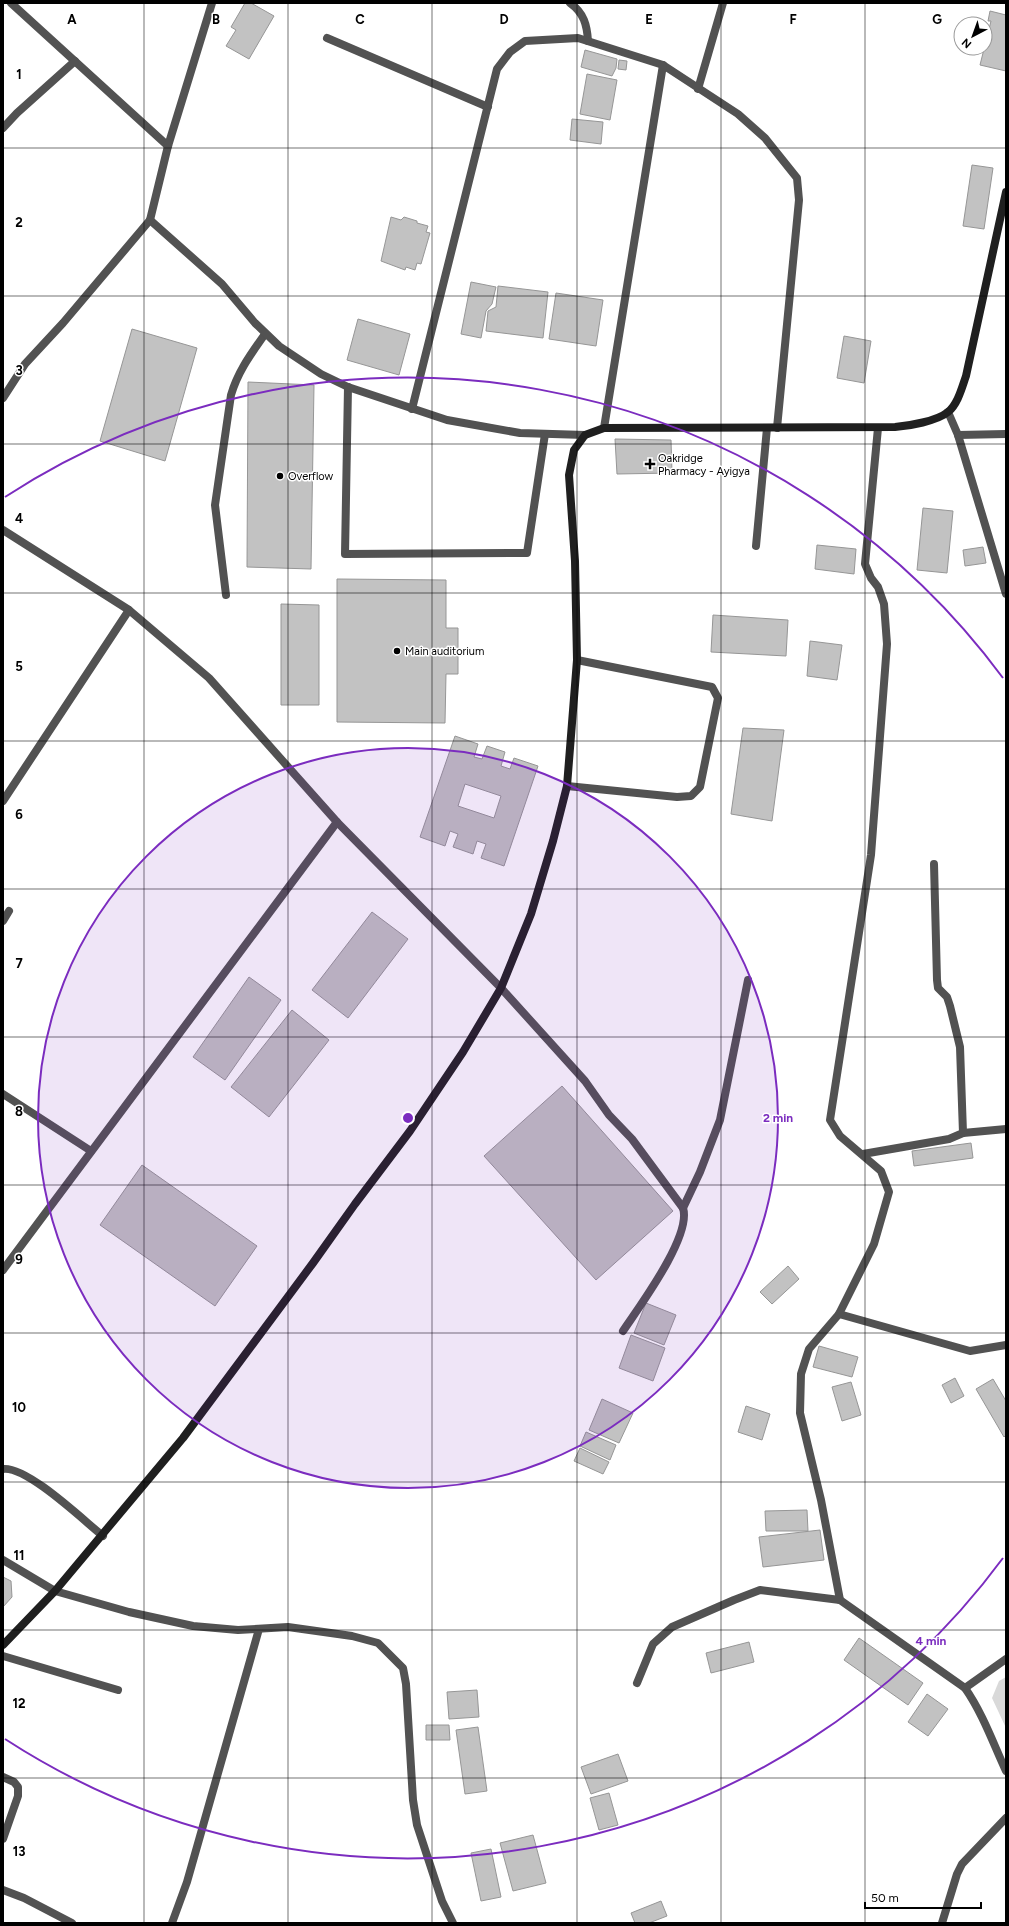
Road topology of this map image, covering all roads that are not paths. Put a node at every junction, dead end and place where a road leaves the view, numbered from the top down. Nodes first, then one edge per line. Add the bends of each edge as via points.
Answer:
1 (11, 3) edge
2 (212, 3) edge
3 (570, 3) edge
4 (723, 3) edge
5 (327, 38) dead end
6 (588, 42) junction
7 (76, 61) junction
8 (663, 65) junction
9 (698, 88) junction
10 (488, 107) junction
11 (3, 128) edge
12 (168, 146) junction
13 (1006, 192) edge
14 (150, 220) junction
15 (265, 334) junction
16 (348, 387) junction
17 (3, 398) edge
18 (412, 409) junction
19 (948, 412) junction
20 (604, 428) junction
21 (767, 428) junction
22 (777, 428) junction
23 (878, 428) junction
24 (545, 434) junction
25 (1006, 434) edge
26 (585, 435) junction
27 (958, 435) junction
28 (3, 530) edge
29 (756, 546) dead end
30 (1006, 594) edge
31 (226, 596) dead end
32 (129, 610) junction
33 (577, 660) junction
34 (567, 786) junction
35 (3, 801) edge
36 (337, 822) junction
37 (934, 864) dead end
38 (9, 911) dead end
39 (3, 921) edge
40 (748, 980) dead end
41 (501, 988) junction
42 (3, 1094) edge
43 (1006, 1129) edge
44 (963, 1133) junction
45 (91, 1151) junction
46 (863, 1154) junction
47 (682, 1208) junction
48 (3, 1270) edge
49 (839, 1314) junction
50 (623, 1331) dead end
51 (1006, 1345) edge
52 (3, 1469) edge
53 (103, 1536) junction
54 (3, 1560) edge
55 (55, 1591) junction
56 (840, 1600) junction
57 (259, 1629) junction
58 (3, 1645) edge
59 (3, 1656) edge
60 (1006, 1660) edge
61 (637, 1683) dead end
62 (965, 1688) junction
63 (118, 1690) dead end
64 (1006, 1771) edge
65 (3, 1777) edge
66 (1006, 1818) edge
67 (3, 1839) edge
68 (3, 1890) edge
69 (72, 1923) edge
70 (172, 1923) edge
71 (453, 1923) edge
72 (942, 1923) edge

1 - 7 street
2 - 12 street
3 - 6 street via 583,16 587,25
4 - 9 street
5 - 10 street
6 - 8 street
6 - 10 street via 578,38 525,41 510,52 497,69
7 - 11 street
7 - 12 street
8 - 9 street
8 - 20 street
9 - 22 street via 738,114 765,138 797,178 799,200
10 - 18 street
12 - 14 street
13 - 19 street via 966,376 960,394
14 - 15 street via 222,284
14 - 17 street via 25,364
15 - 16 street via 298,359
15 - 31 street via 243,364 236,378 230,403 215,505
16 - 18 street
16 - 24 street via 345,554 527,553
18 - 24 street via 447,420 520,433
19 - 23 street via 912,426
19 - 27 street
20 - 21 street
20 - 26 street
21 - 22 street
21 - 29 street
22 - 23 street
23 - 46 street via 865,564 884,604 887,644 871,855 830,1120 840,1136
24 - 26 street
25 - 27 street
26 - 33 street via 574,450 569,475 575,561
27 - 30 street
28 - 32 street
32 - 35 street
32 - 36 street via 209,678
33 - 34 street
33 - 34 street via 712,687 718,698 700,787 690,796 677,797
34 - 41 street via 531,914
36 - 41 street
36 - 45 street
37 - 44 street via 937,980 938,988 947,997 960,1047
38 - 39 street
40 - 47 street via 720,1120 700,1172
41 - 47 street via 585,1081 609,1115 632,1139
41 - 53 street via 463,1052 410,1131 183,1438
42 - 45 street
43 - 44 street
44 - 46 street via 949,1139
45 - 48 street
46 - 49 street via 881,1171 889,1192 874,1244
47 - 50 street via 684,1213 681,1229 671,1256
49 - 51 street via 970,1351
49 - 56 street via 809,1349 801,1374 800,1413 821,1500
52 - 53 street via 18,1471 31,1479
53 - 55 street
54 - 55 street
55 - 57 street via 129,1612 193,1626
55 - 58 street
56 - 61 street via 760,1590 734,1600 672,1627 653,1644
56 - 62 street
57 - 70 street via 187,1882
57 - 71 street via 288,1627 352,1636 378,1643 403,1668 417,1825 442,1901
59 - 63 street
60 - 62 street
62 - 64 street via 978,1707
65 - 67 street via 18,1787 18,1796
66 - 72 street via 960,1869 952,1885
68 - 69 street

